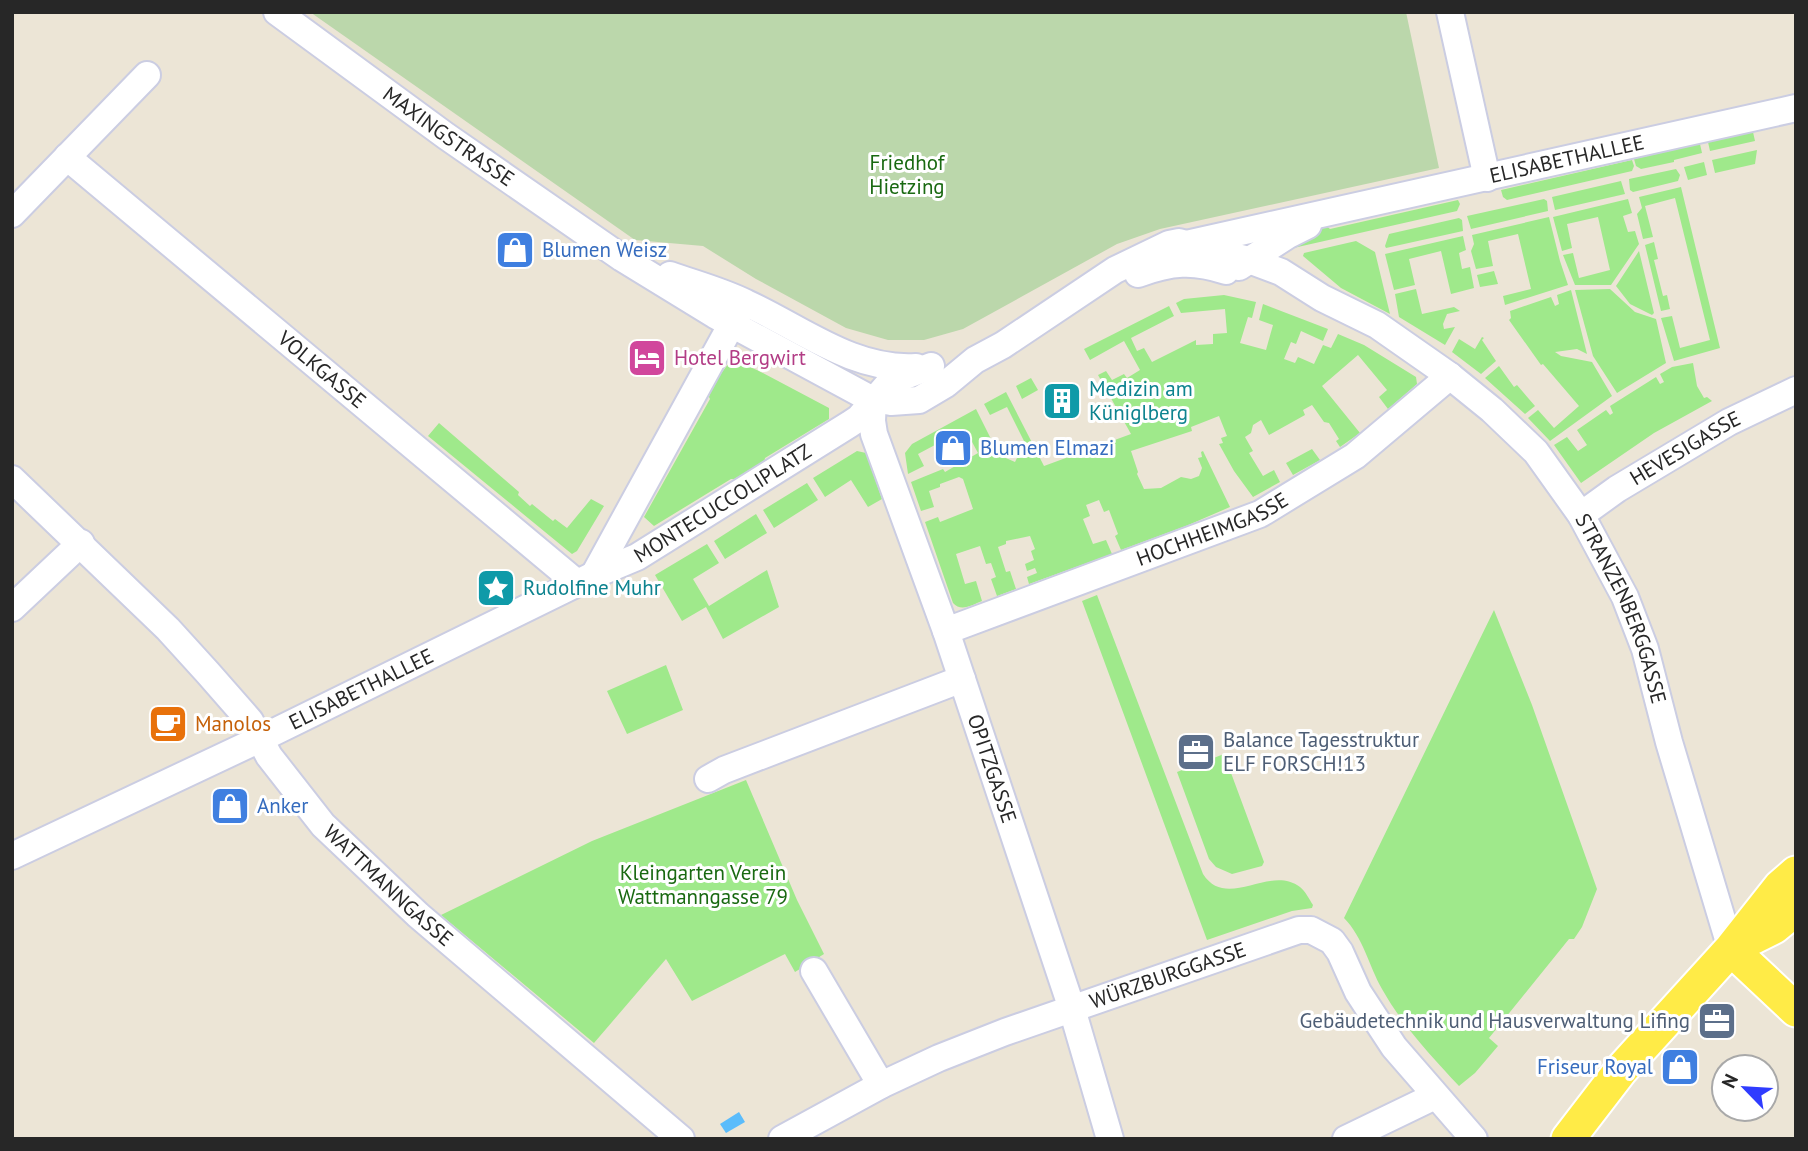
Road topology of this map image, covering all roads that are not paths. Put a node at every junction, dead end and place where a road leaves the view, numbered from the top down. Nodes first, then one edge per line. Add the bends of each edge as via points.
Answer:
1 (277, 12) edge
2 (1450, 12) edge
3 (147, 75) dead end
4 (1796, 108) edge
5 (66, 157) junction
6 (1487, 178) junction
7 (1338, 211) junction
8 (12, 214) edge
9 (1269, 225) junction
10 (1189, 243) junction
11 (1240, 263) junction
12 (1069, 303) junction
13 (738, 313) junction
14 (844, 354) junction
15 (975, 360) junction
16 (931, 366) junction
17 (1450, 376) junction
18 (1796, 390) edge
19 (873, 399) junction
20 (12, 479) edge
21 (1581, 515) junction
22 (81, 543) junction
23 (586, 579) junction
24 (12, 608) edge
25 (946, 631) junction
26 (962, 679) junction
27 (260, 739) junction
28 (708, 779) dead end
29 (12, 856) edge
30 (1796, 873) edge
31 (1796, 909) edge
32 (1731, 949) junction
33 (814, 971) dead end
34 (1072, 1009) junction
35 (1796, 1010) edge
36 (881, 1085) junction
37 (1435, 1096) junction
38 (681, 1139) edge
39 (782, 1139) edge
40 (1110, 1139) edge
41 (1346, 1139) edge
42 (1474, 1139) edge
43 (1568, 1139) edge

1 - 13 street, MAXINGSTRASSE via 622,258
2 - 6 street
3 - 5 street
4 - 6 street, ELISABETHALLEE
5 - 8 street
5 - 23 street, VOLKGASSE
6 - 7 street, ELISABETHALLEE
7 - 9 street, ELISABETHALLEE
7 - 11 street, ELISABETHALLEE
9 - 10 street, ELISABETHALLEE
9 - 11 street via 1248,242
10 - 11 street, STRANZENBERGGASSE
10 - 12 street, STRANZENBERGGASSE via 1169,244 1115,270
11 - 12 street, STRANZENBERGGASSE via 1163,265
11 - 17 street, STRANZENBERGGASSE via 1270,287 1322,298 1377,325
12 - 15 street
13 - 14 street
13 - 19 street
13 - 23 street, MONTECUCCOLIPLATZ
14 - 16 street via 878,366
14 - 19 street
15 - 16 street
15 - 19 street via 919,400
16 - 19 street, MONTECUCCOLIPLATZ via 890,382
17 - 21 street, STRANZENBERGGASSE via 1536,452
17 - 25 street, HOCHHEIMGASSE via 1354,456 1260,514
18 - 21 street, HEVESIGASSE via 1729,422
19 - 23 street, MONTECUCCOLIPLATZ via 859,418 810,449 637,557
19 - 25 street, OPITZGASSE via 874,434
20 - 22 street, WATTMANNGASSE
21 - 32 street, STRANZENBERGGASSE via 1625,597 1645,649
22 - 24 street
22 - 27 street, WATTMANNGASSE via 168,629 250,721
23 - 27 street, ELISABETHALLEE
25 - 26 street, OPITZGASSE
26 - 28 street
26 - 34 street, OPITZGASSE
27 - 29 street, ELISABETHALLEE
27 - 38 street, WATTMANNGASSE via 323,825 418,915
30 - 32 main road
31 - 32 main road via 1774,927
32 - 35 main road
32 - 43 main road via 1621,1070
33 - 36 street
34 - 36 street, WÜRZBURGGASSE via 983,1040
34 - 37 street, WÜRZBURGGASSE via 1298,930 1311,930 1332,942 1373,1018
34 - 40 street, OPITZGASSE
36 - 39 street, WÜRZBURGGASSE
37 - 41 street
37 - 42 street, WÜRZBURGGASSE

